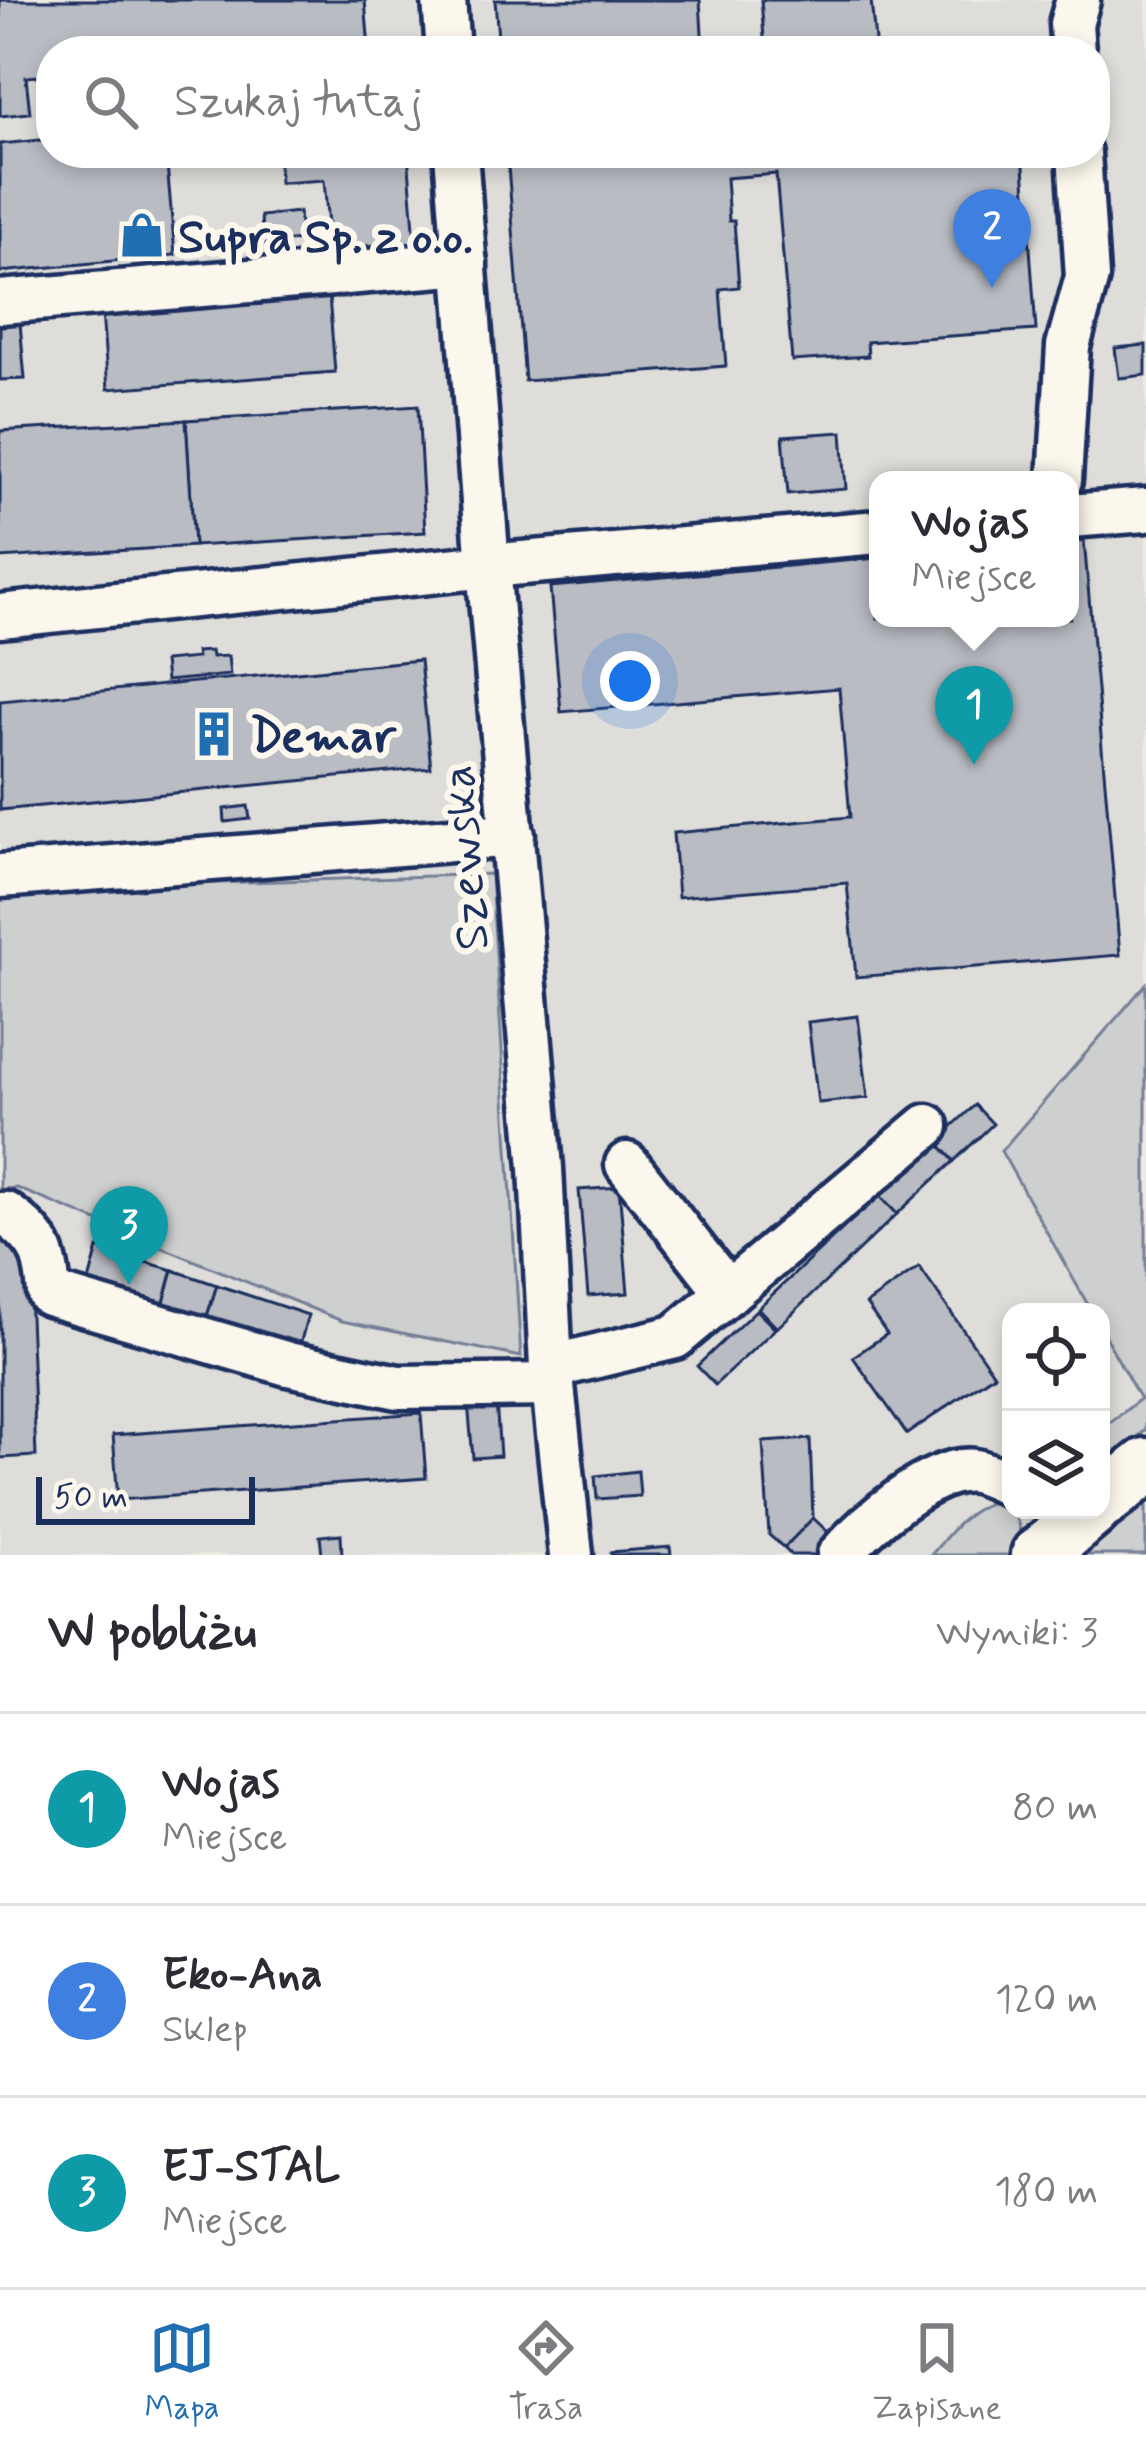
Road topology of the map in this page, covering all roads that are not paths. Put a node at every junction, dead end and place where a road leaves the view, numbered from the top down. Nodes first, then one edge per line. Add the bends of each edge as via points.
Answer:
1 (444, 0) edge
2 (1078, 0) edge
3 (447, 36) edge
4 (1072, 36) edge
5 (457, 168) edge
6 (1080, 168) edge
7 (465, 263) junction
8 (0, 302) edge
9 (1061, 471) edge
10 (1146, 510) edge
11 (1079, 515) edge
12 (869, 533) edge
13 (488, 566) junction
14 (0, 616) edge
15 (513, 835) junction
16 (0, 876) edge
17 (927, 1126) dead end
18 (627, 1164) dead end
19 (0, 1214) edge
20 (728, 1293) junction
21 (552, 1376) junction
22 (1146, 1466) edge
23 (1002, 1482) edge
24 (1110, 1495) edge
25 (870, 1539) edge
26 (571, 1555) edge
27 (811, 1555) edge
28 (839, 1555) edge

1 - 3 lane
2 - 4 lane
5 - 7 lane, Szewska
6 - 9 lane via 1087,278 1068,346
7 - 8 lane
7 - 13 lane, Szewska
10 - 11 lane
12 - 13 lane
13 - 14 lane
13 - 15 lane, Szewska
15 - 16 lane
15 - 21 lane, Szewska
17 - 20 lane
18 - 20 lane
19 - 21 lane via 25,1227 46,1257 49,1294 398,1388
20 - 21 lane via 675,1337
21 - 26 lane, Szewska
22 - 24 main road
23 - 25 lane via 974,1471 942,1474
25 - 27 lane via 838,1526
25 - 28 lane

